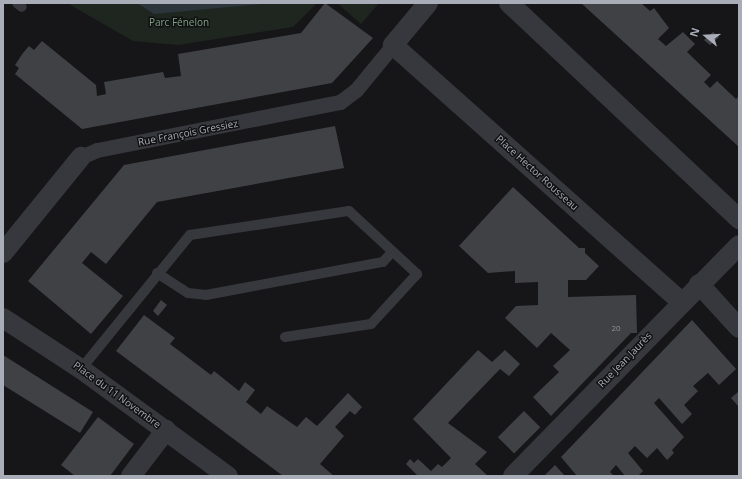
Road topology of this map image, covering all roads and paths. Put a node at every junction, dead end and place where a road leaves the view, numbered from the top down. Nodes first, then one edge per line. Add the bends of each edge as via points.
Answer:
1 (428, 3) edge
2 (509, 3) edge
3 (393, 45) junction
4 (81, 157) joint
5 (739, 219) edge
6 (739, 245) edge
7 (392, 252) junction
8 (3, 253) edge
9 (157, 273) junction
10 (699, 284) junction
11 (681, 302) junction
12 (3, 318) edge
13 (739, 328) edge
14 (285, 338) dead end
15 (81, 368) junction
16 (166, 430) junction
17 (131, 476) edge
18 (228, 476) edge
19 (513, 476) edge

1 - 3 street
2 - 5 street
3 - 4 street, Rue François Gressiez via 352,94 331,105 97,150
3 - 11 street, Place Hector Rousseau
4 - 8 street, Rue François Gressiez
6 - 10 street, Rue Jean Jaurès
7 - 9 lane via 383,262 206,295 188,293
7 - 9 lane via 348,210 190,235
7 - 14 lane via 417,274 370,324
9 - 15 lane
10 - 11 street, Rue Jean Jaurès
10 - 13 street
11 - 19 street, Rue Jean Jaurès
12 - 15 street, Place du 11 Novembre
15 - 16 street, Place du 11 Novembre
16 - 17 street
16 - 18 street, Place du 11 Novembre

